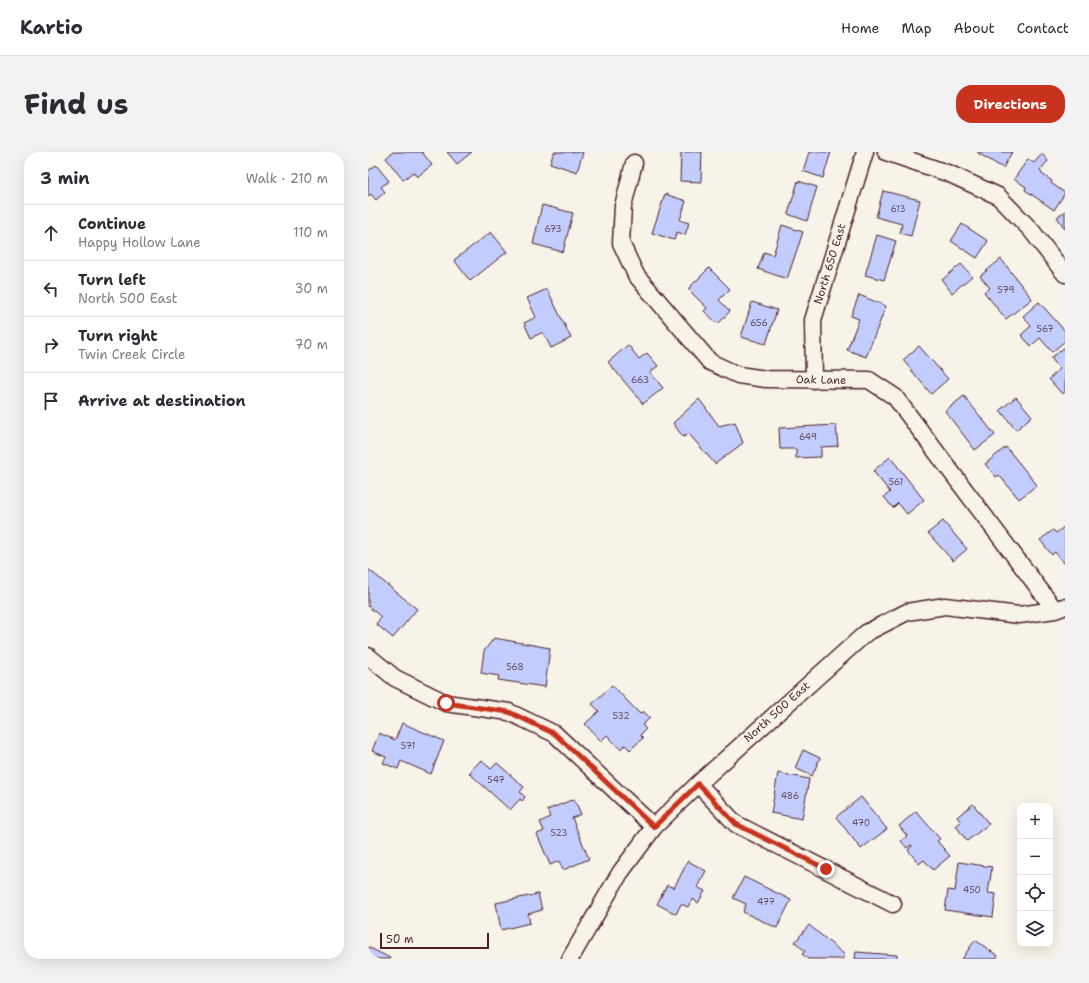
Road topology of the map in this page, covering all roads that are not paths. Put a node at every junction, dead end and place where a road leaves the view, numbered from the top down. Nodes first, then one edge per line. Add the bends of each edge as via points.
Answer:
1 (865, 152) edge
2 (886, 152) edge
3 (634, 163) dead end
4 (1065, 274) edge
5 (814, 380) junction
6 (1060, 608) edge
7 (368, 656) edge
8 (698, 784) junction
9 (654, 827) junction
10 (894, 904) dead end
11 (570, 959) edge

1 - 5 street, North 650 East via 813,320
2 - 4 street via 950,174 998,196 1031,230
3 - 5 street, Oak Lane via 623,206 621,243 636,275 710,362 738,375 766,379
5 - 6 street, Oak Lane via 869,380 895,397
6 - 8 street, North 500 East via 1019,615 945,606 907,612 866,633
7 - 9 street via 395,678 446,703 509,712 555,734
8 - 9 street, North 500 East
8 - 10 street via 736,824
9 - 11 street, North 500 East via 620,873

